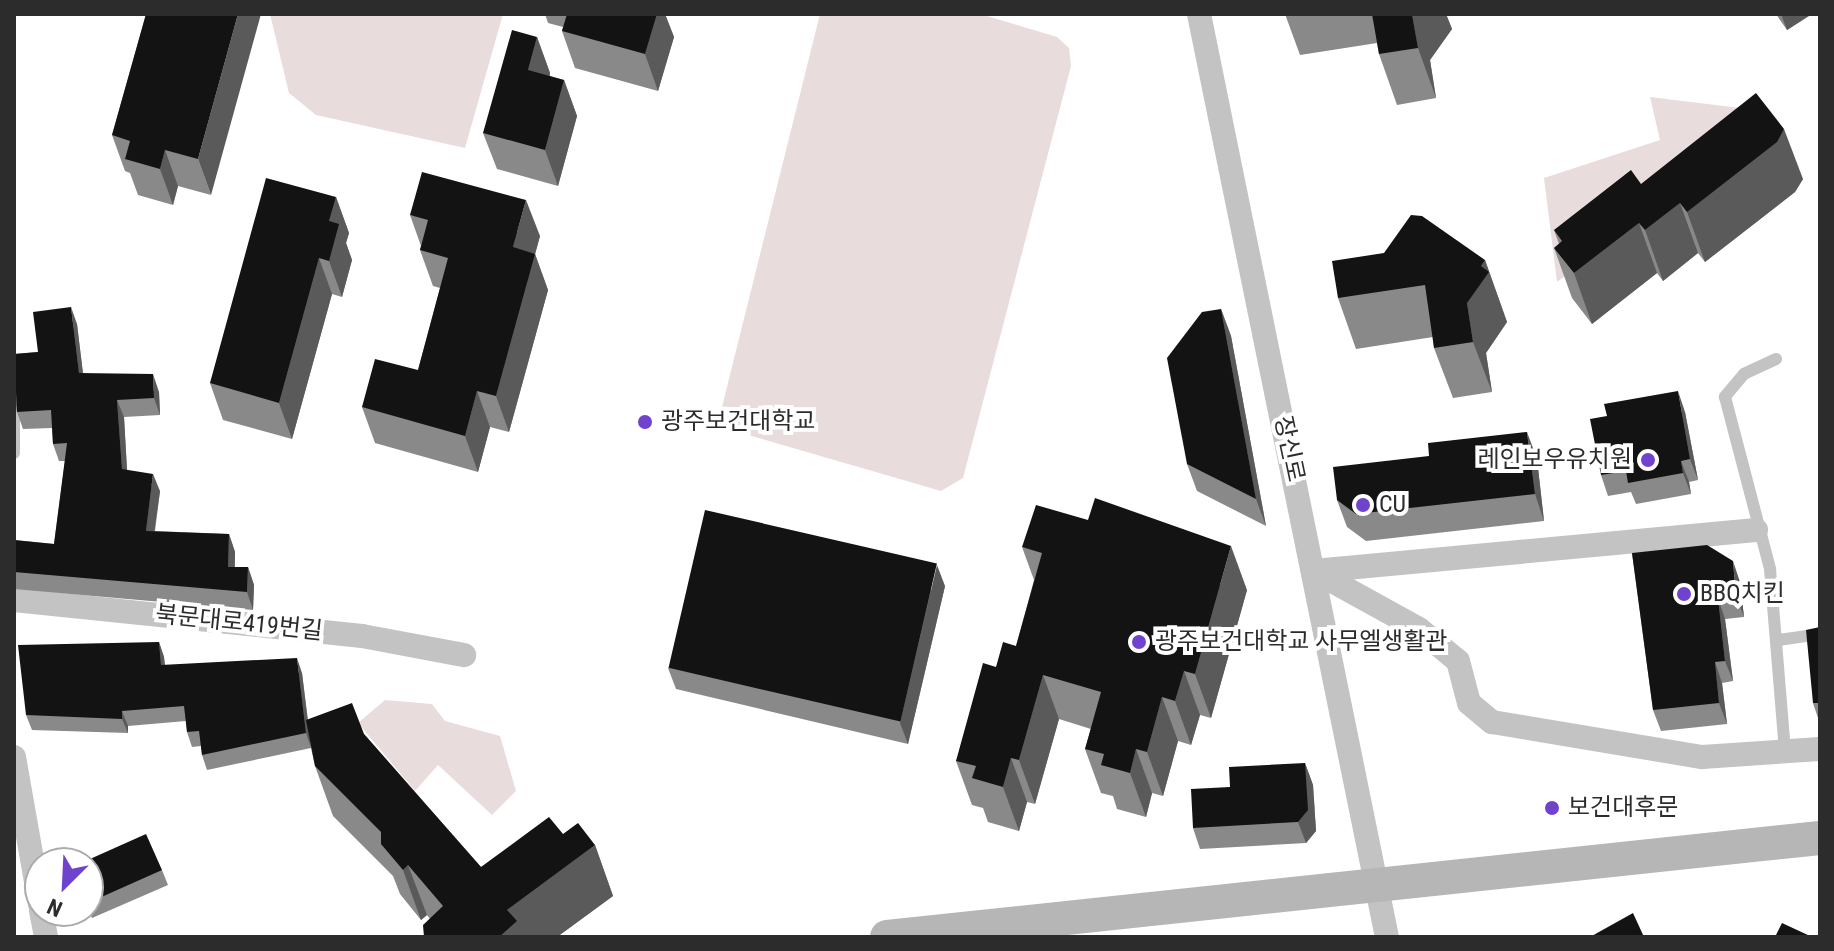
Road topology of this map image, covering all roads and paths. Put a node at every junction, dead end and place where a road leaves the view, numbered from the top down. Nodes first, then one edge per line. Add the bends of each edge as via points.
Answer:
1 (1199, 14) edge
2 (1776, 359) dead end
3 (14, 413) edge
4 (14, 453) edge
5 (1756, 530) junction
6 (1314, 571) junction
7 (14, 600) edge
8 (1820, 634) edge
9 (1778, 640) junction
10 (464, 655) dead end
11 (1820, 749) edge
12 (1785, 753) junction
13 (14, 757) edge
14 (1820, 838) edge
15 (29, 847) edge
16 (1379, 883) junction
17 (887, 937) edge
18 (1387, 937) edge

1 - 6 street, 장신로
2 - 5 lane via 1744,374 1725,397
3 - 4 lane
5 - 6 street
5 - 9 lane via 1770,569
6 - 12 street via 1419,629 1458,661 1469,703 1492,722 1635,750 1702,757
6 - 16 street, 장신로
7 - 10 street, 북문대로419번길 via 362,636
8 - 9 lane
9 - 12 lane
11 - 12 street
13 - 15 street
14 - 16 main road
16 - 17 main road
16 - 18 street, 장신로

